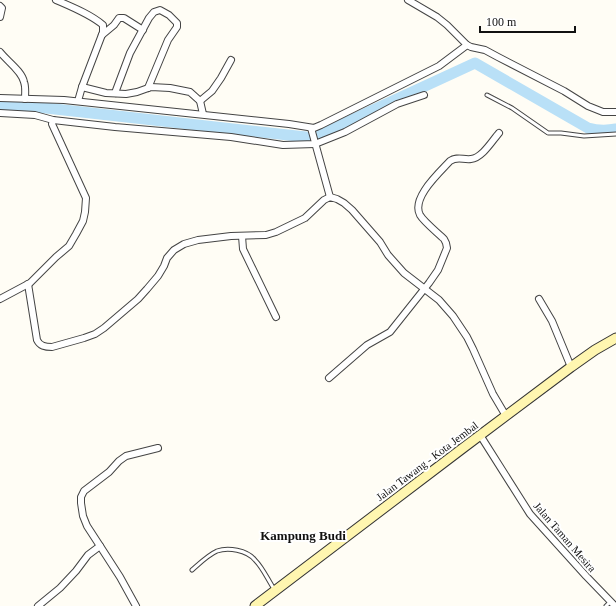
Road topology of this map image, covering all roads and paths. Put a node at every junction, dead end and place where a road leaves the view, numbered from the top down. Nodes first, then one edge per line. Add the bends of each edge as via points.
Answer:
1 (56, 0) edge
2 (408, 0) edge
3 (0, 6) edge
4 (0, 17) edge
5 (143, 30) junction
6 (102, 35) junction
7 (467, 44) junction
8 (0, 52) edge
9 (230, 60) dead end
10 (82, 87) junction
11 (148, 88) junction
12 (115, 93) junction
13 (424, 95) dead end
14 (487, 95) dead end
15 (0, 98) edge
16 (25, 98) junction
17 (78, 101) junction
18 (200, 101) junction
19 (616, 112) edge
20 (0, 113) edge
21 (203, 114) junction
22 (52, 120) junction
23 (311, 128) junction
24 (499, 134) dead end
25 (616, 134) edge
26 (315, 144) junction
27 (330, 198) junction
28 (242, 236) junction
29 (28, 284) junction
30 (424, 288) junction
31 (0, 299) edge
32 (539, 299) dead end
33 (276, 317) dead end
34 (616, 338) edge
35 (571, 367) junction
36 (329, 378) dead end
37 (506, 416) junction
38 (480, 435) junction
39 (158, 448) dead end
40 (100, 546) junction
41 (192, 570) dead end
42 (275, 590) junction
43 (611, 604) edge
44 (38, 606) edge
45 (136, 606) edge
46 (254, 606) edge

1 - 6 street via 103,25
2 - 7 street via 437,17
3 - 4 street
5 - 6 street via 124,18 119,18
5 - 11 street via 154,12 160,10 177,23
5 - 12 street via 130,52
6 - 10 street
7 - 19 street via 498,56 588,106 603,112
7 - 23 street via 448,60 424,74 321,126
8 - 16 street via 20,74 24,82
9 - 18 street via 212,91
10 - 12 street
10 - 17 street
11 - 12 street via 126,94
11 - 18 street via 170,88 190,92
13 - 26 street via 397,104 345,132
14 - 25 lane via 512,108 548,133 584,136
15 - 16 street
16 - 17 street
17 - 21 street
18 - 21 street
20 - 22 street via 35,115
21 - 23 street
22 - 26 street via 231,137 282,145
22 - 29 street via 86,198 85,212 69,246
23 - 26 street
24 - 30 street via 483,153 473,159 450,161 424,191 418,206 419,214 444,240 447,248 438,270
26 - 27 street
27 - 28 street via 324,200 305,218 276,232
27 - 30 street via 337,198 352,210 404,273
28 - 29 street via 198,240 184,244 174,250 147,290 104,328 95,334 52,347 38,343
28 - 33 street via 243,249
29 - 31 street
30 - 36 street via 390,332 367,345
30 - 37 street via 439,300 459,324 473,349 492,394
32 - 35 street via 552,320
34 - 35 main road, Jalan Tawang - Kota Jembal
35 - 37 main road, Jalan Tawang - Kota Jembal
37 - 38 main road, Jalan Tawang - Kota Jembal
38 - 42 main road, Jalan Tawang - Kota Jembal
38 - 43 street, Jalan Taman Mesira via 530,514
39 - 40 street via 126,456 81,496 83,516
40 - 44 street via 88,555 60,588
40 - 45 street
41 - 42 lane via 218,551 238,550 255,559
42 - 46 main road, Jalan Tawang - Kota Jembal

